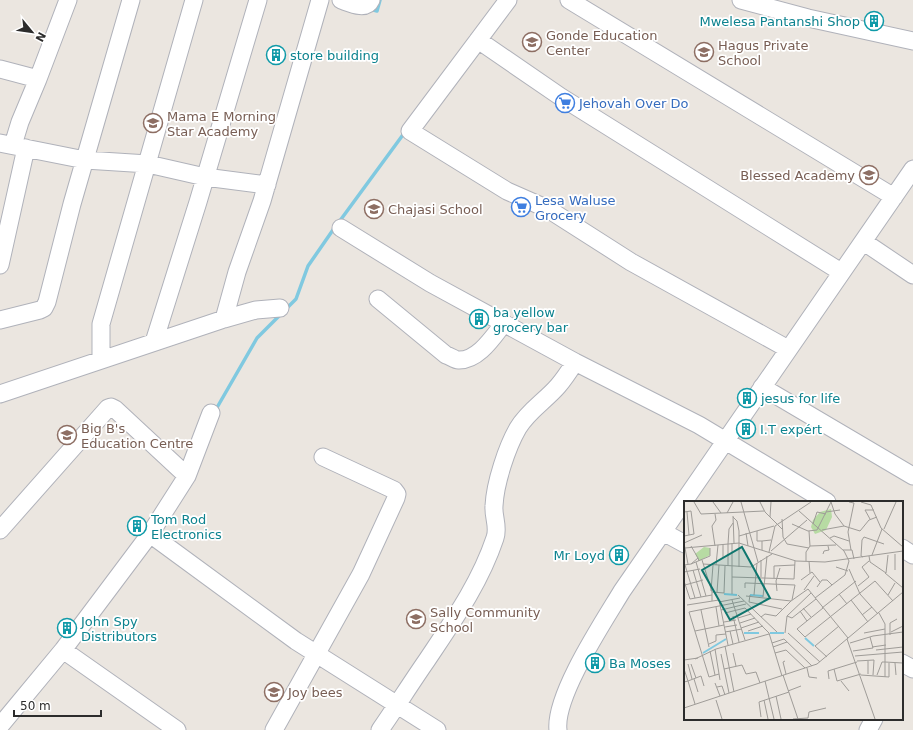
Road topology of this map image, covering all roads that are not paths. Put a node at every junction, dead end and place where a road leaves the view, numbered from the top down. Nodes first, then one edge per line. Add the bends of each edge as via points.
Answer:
1 (68, 0) edge
2 (131, 0) edge
3 (194, 0) edge
4 (258, 0) edge
5 (320, 0) edge
6 (341, 0) edge
7 (371, 0) edge
8 (508, 0) edge
9 (569, 0) edge
10 (741, 0) edge
11 (478, 40) junction
12 (913, 40) edge
13 (0, 69) edge
14 (38, 79) junction
15 (13, 145) edge
16 (85, 160) junction
17 (148, 164) junction
18 (913, 169) edge
19 (205, 177) junction
20 (267, 185) junction
21 (894, 197) junction
22 (341, 228) dead end
23 (864, 242) junction
24 (0, 265) edge
25 (841, 272) junction
26 (913, 275) edge
27 (378, 299) dead end
28 (280, 308) dead end
29 (224, 319) junction
30 (0, 320) edge
31 (504, 323) junction
32 (154, 342) junction
33 (788, 349) junction
34 (100, 359) junction
35 (575, 362) junction
36 (762, 388) junction
37 (0, 394) edge
38 (210, 413) dead end
39 (725, 441) junction
40 (323, 457) dead end
41 (187, 476) junction
42 (913, 476) edge
43 (684, 501) edge
44 (684, 501) edge
45 (825, 501) edge
46 (0, 530) edge
47 (663, 532) junction
48 (150, 534) junction
49 (684, 543) edge
50 (903, 549) edge
51 (913, 555) edge
52 (63, 650) junction
53 (317, 655) junction
54 (398, 705) junction
55 (873, 720) edge
56 (0, 726) edge
57 (177, 730) edge
58 (274, 730) edge
59 (380, 730) edge
60 (437, 730) edge
61 (558, 730) edge
62 (868, 730) edge

1 - 14 street
2 - 16 street
3 - 17 street
4 - 19 street
5 - 20 street
6 - 7 street via 362,6
8 - 11 street
9 - 21 street
10 - 12 street via 808,18
11 - 25 street via 561,96
11 - 33 street via 410,131 507,191 548,209 631,262
13 - 14 street
14 - 15 street
15 - 16 street
15 - 24 street
16 - 17 street
16 - 30 street via 46,306 40,310
17 - 19 street
17 - 34 street via 101,324
18 - 21 street
19 - 20 street
19 - 32 street
20 - 29 street
21 - 23 street
22 - 31 street via 430,283
23 - 25 street
23 - 26 street
25 - 33 street
27 - 31 street via 446,355 458,360 479,352
28 - 29 street via 256,310
29 - 32 street
31 - 35 street
32 - 34 street
33 - 36 street
34 - 37 street
35 - 39 street via 674,411
35 - 54 street via 558,386 530,412 518,428 496,490 496,536 491,550 471,591
36 - 39 street
36 - 42 street
38 - 41 street
39 - 43 street
39 - 45 street
40 - 53 street via 394,490 397,494 361,574
41 - 46 street via 111,407
41 - 48 street
44 - 47 street
47 - 49 street
47 - 61 street via 622,591 595,636 563,700 558,714
48 - 52 street
48 - 53 street
50 - 51 street
52 - 56 street
52 - 57 street
53 - 54 street
53 - 58 street
54 - 59 street
54 - 60 street
55 - 62 street

